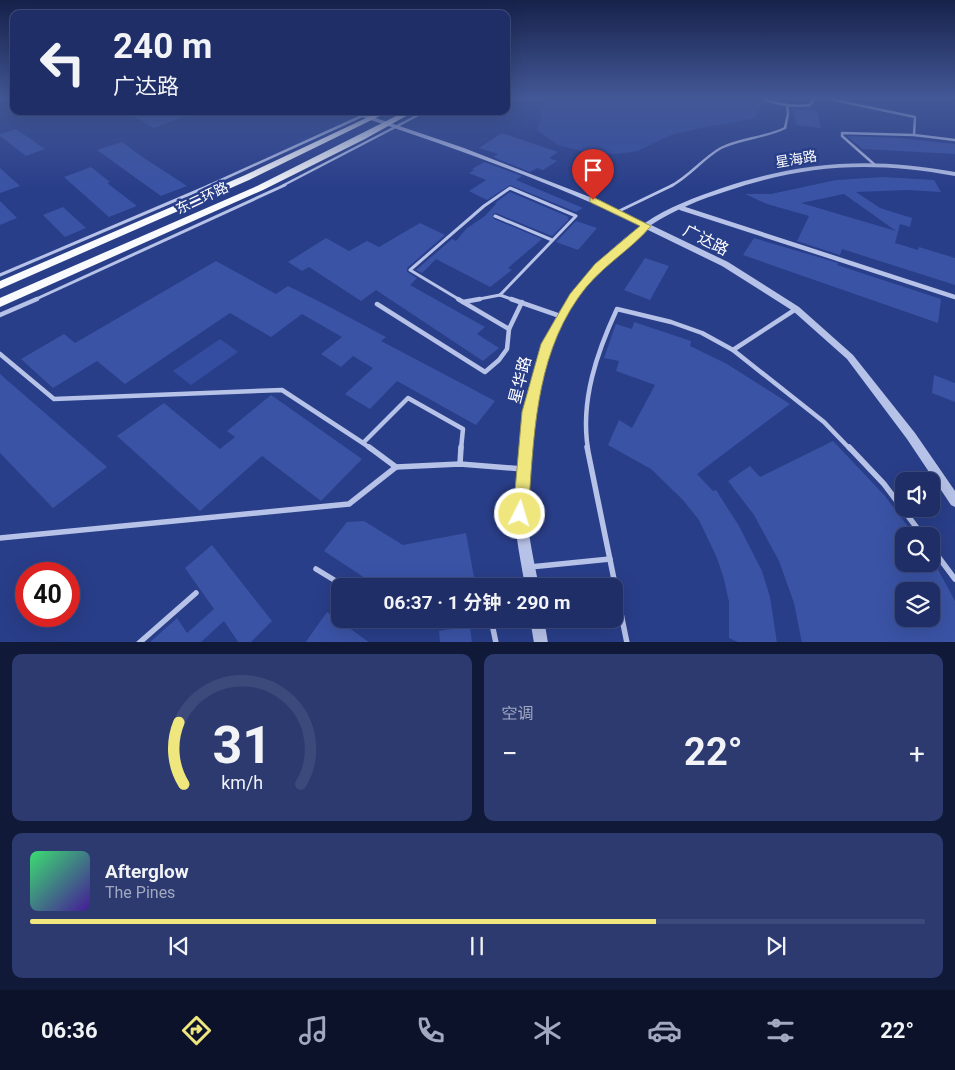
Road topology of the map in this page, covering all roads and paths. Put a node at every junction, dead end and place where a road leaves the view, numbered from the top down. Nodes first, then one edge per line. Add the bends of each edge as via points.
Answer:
1 (339, 129) edge
2 (343, 129) edge
3 (385, 129) edge
4 (387, 129) edge
5 (405, 129) edge
6 (783, 129) edge
7 (914, 129) edge
8 (914, 134) junction
9 (955, 140) edge
10 (875, 165) junction
11 (955, 174) edge
12 (681, 208) junction
13 (617, 212) junction
14 (495, 216) dead end
15 (649, 224) junction
16 (552, 240) junction
17 (0, 275) edge
18 (0, 284) edge
19 (500, 295) junction
20 (955, 297) edge
21 (464, 302) junction
22 (522, 302) junction
23 (0, 303) edge
24 (377, 304) dead end
25 (796, 309) junction
26 (0, 315) edge
27 (562, 316) junction
28 (509, 329) junction
29 (733, 350) junction
30 (0, 354) edge
31 (363, 443) junction
32 (460, 464) junction
33 (396, 466) junction
34 (524, 469) junction
35 (955, 501) edge
36 (916, 527) edge
37 (0, 538) edge
38 (610, 559) junction
39 (940, 559) edge
40 (529, 567) junction
41 (316, 569) dead end
42 (331, 578) edge
43 (531, 578) edge
44 (955, 579) edge
45 (196, 593) dead end
46 (493, 628) edge
47 (539, 628) edge
48 (139, 642) edge
49 (496, 642) edge
50 (541, 642) edge
51 (628, 642) edge

1 - 17 lane
2 - 18 main road, 东二环路 via 246,178
3 - 23 main road, 东二环路
4 - 26 lane via 339,158
5 - 13 street, 广达路 via 530,175
6 - 13 lane via 760,139 726,146 697,164 684,178
7 - 8 lane
8 - 9 lane
8 - 10 lane via 842,133
10 - 11 street, 星海路
10 - 12 street, 星海路 via 826,166 766,177
12 - 15 street, 星海路
12 - 20 street
13 - 15 street, 广达路
14 - 16 lane
15 - 25 street, 广达路 via 725,264
15 - 27 street, 星华路 via 599,266 573,296
16 - 19 lane
16 - 21 lane via 576,216 510,188 484,206 410,270
19 - 21 lane
19 - 22 lane
21 - 28 lane
22 - 27 lane
22 - 28 lane
24 - 28 lane via 485,372 507,349
25 - 29 lane
25 - 35 street, 广达路 via 850,357 911,436
27 - 34 street, 星华路 via 547,344 529,412
29 - 36 lane via 824,422 884,484
29 - 38 lane via 702,333 671,322 617,310 604,337 591,379 584,427
30 - 31 lane via 54,399 282,390
31 - 32 lane via 408,398 462,429
31 - 33 lane
32 - 33 lane
32 - 34 lane
33 - 37 lane via 349,504
34 - 40 street, 星华路 via 520,514
38 - 40 lane
38 - 51 lane
39 - 44 lane
40 - 43 street, 星华路
41 - 42 lane
45 - 48 lane
46 - 49 lane
47 - 50 street

